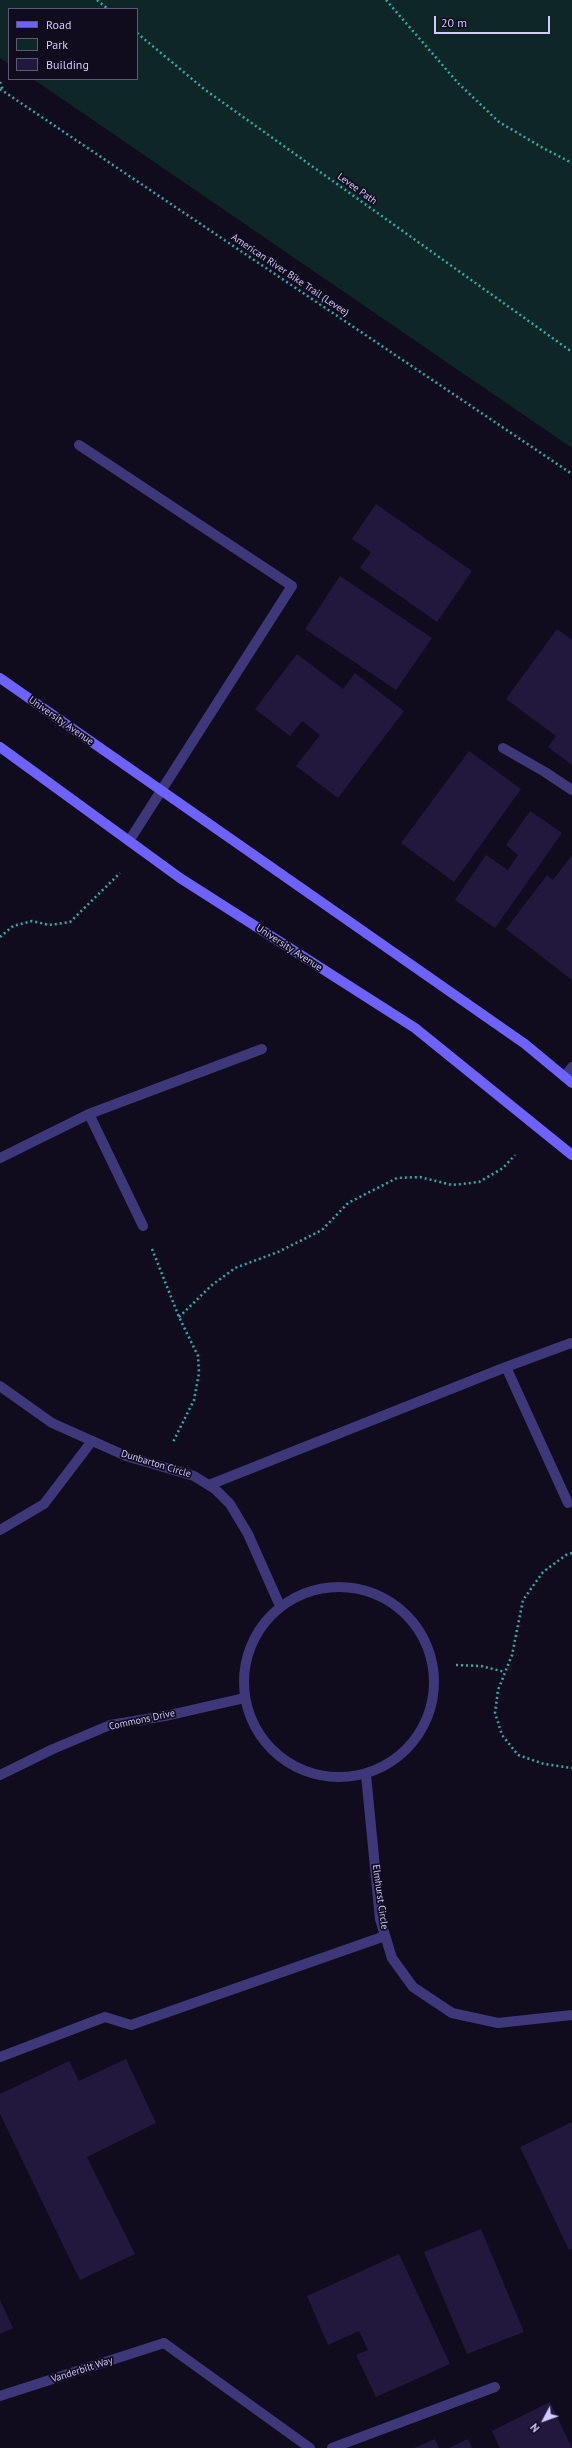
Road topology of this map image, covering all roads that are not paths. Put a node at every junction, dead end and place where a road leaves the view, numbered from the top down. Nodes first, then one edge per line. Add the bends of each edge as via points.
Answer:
1 (79, 445) dead end
2 (0, 678) edge
3 (0, 747) edge
4 (503, 748) dead end
5 (572, 790) edge
6 (162, 791) junction
7 (128, 841) junction
8 (262, 1049) dead end
9 (572, 1068) edge
10 (568, 1079) edge
11 (90, 1114) junction
12 (572, 1155) edge
13 (0, 1158) edge
14 (143, 1226) road end
15 (571, 1343) dead end
16 (506, 1367) junction
17 (0, 1386) edge
18 (92, 1441) junction
19 (209, 1485) junction
20 (568, 1503) dead end
21 (0, 1530) edge
22 (280, 1606) junction
23 (244, 1698) junction
24 (0, 1775) edge
25 (366, 1775) junction
26 (385, 1936) junction
27 (572, 2015) edge
28 (0, 2057) edge
29 (495, 2387) dead end
30 (0, 2396) edge
31 (310, 2448) edge
32 (332, 2448) edge

1 - 6 street via 292,586
2 - 6 street, University Avenue
3 - 7 street, University Avenue
4 - 5 street
6 - 7 street
6 - 10 street, University Avenue via 524,1044
7 - 12 street, University Avenue via 180,878 415,1028
8 - 11 street
9 - 10 street
11 - 13 street
11 - 14 street
15 - 16 street
16 - 19 street
16 - 20 street
17 - 18 street, Dunbarton Circle via 52,1423
18 - 19 street, Dunbarton Circle via 126,1456 194,1476
18 - 21 street via 44,1504
19 - 22 street, Dunbarton Circle via 230,1504 244,1528
22 - 23 street via 262,1624 250,1647 243,1672
22 - 25 street via 310,1590 343,1586 376,1594 405,1612 425,1639 435,1671 433,1705 420,1736 397,1760
23 - 24 street, Commons Drive via 110,1726 53,1749
23 - 25 street via 259,1736 288,1764 326,1778
25 - 26 street, Elmhurst Circle via 380,1919
26 - 27 street, Elmhurst Circle via 392,1958 413,1987 452,2013 498,2023
26 - 28 street via 131,2025 105,2017
29 - 32 street
30 - 31 street, Vanderbilt Way via 164,2343

